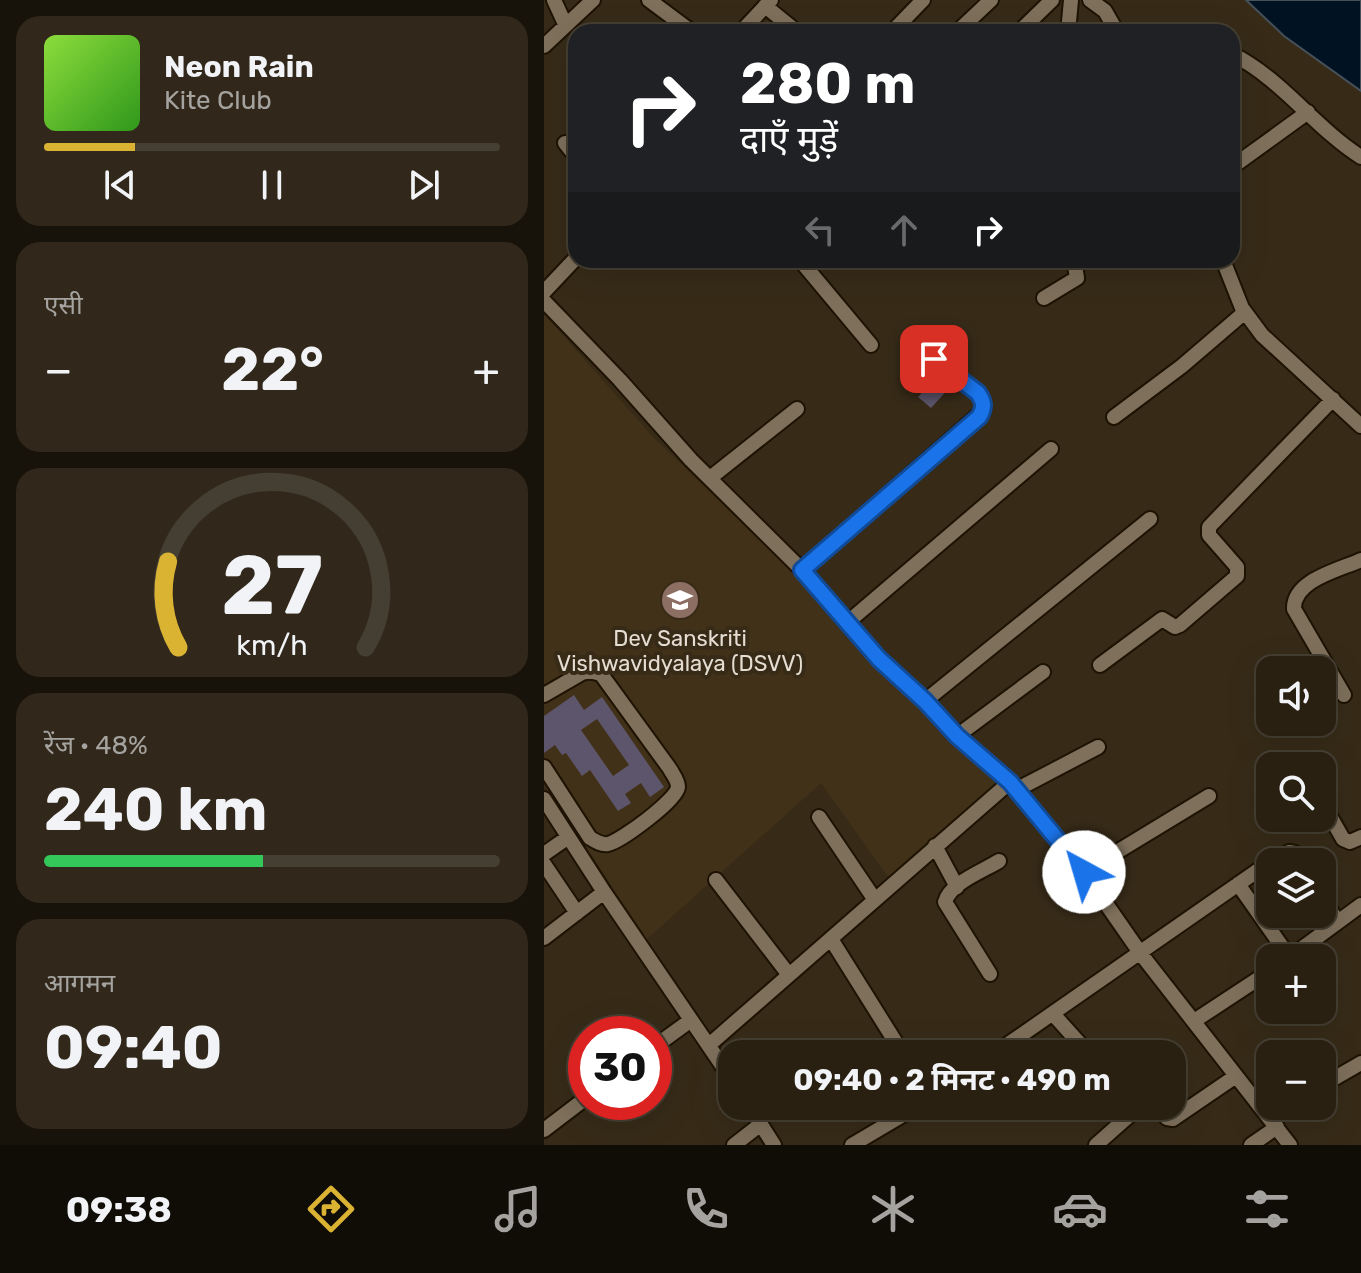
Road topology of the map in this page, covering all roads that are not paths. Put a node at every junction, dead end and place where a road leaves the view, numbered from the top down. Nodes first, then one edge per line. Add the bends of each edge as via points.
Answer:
1 (554, 0) edge
2 (593, 0) edge
3 (649, 0) edge
4 (923, 0) edge
5 (991, 0) edge
6 (1052, 0) edge
7 (1071, 0) edge
8 (1090, 0) edge
9 (768, 3) edge
10 (565, 24) junction
11 (681, 24) edge
12 (748, 24) edge
13 (789, 24) edge
14 (900, 24) edge
15 (966, 24) edge
16 (1027, 24) edge
17 (1069, 24) edge
18 (1112, 24) edge
19 (544, 46) edge
20 (1240, 59) edge
21 (1308, 112) junction
22 (565, 143) dead end
23 (568, 147) edge
24 (1361, 157) edge
25 (1240, 161) edge
26 (568, 266) edge
27 (807, 268) edge
28 (1075, 268) edge
29 (1226, 268) edge
30 (544, 292) edge
31 (1044, 298) dead end
32 (544, 301) edge
33 (1245, 312) junction
34 (913, 338) dead end
35 (871, 345) dead end
36 (1333, 399) junction
37 (797, 409) dead end
38 (1114, 417) dead end
39 (1361, 426) edge
40 (1051, 449) dead end
41 (710, 478) junction
42 (1150, 519) dead end
43 (1361, 560) edge
44 (802, 570) junction
45 (848, 622) junction
46 (1100, 665) dead end
47 (1043, 672) dead end
48 (544, 695) edge
49 (1344, 695) dead end
50 (925, 701) junction
51 (957, 736) junction
52 (1098, 747) dead end
53 (544, 767) edge
54 (1013, 786) junction
55 (549, 788) edge
56 (1209, 796) dead end
57 (544, 799) edge
58 (819, 817) dead end
59 (1336, 827) edge
60 (1361, 837) edge
61 (567, 838) junction
62 (935, 846) junction
63 (544, 854) edge
64 (999, 861) dead end
65 (544, 864) edge
66 (1084, 872) junction
67 (1256, 872) edge
68 (716, 880) dead end
69 (1238, 884) junction
70 (957, 887) junction
71 (604, 892) junction
72 (875, 900) junction
73 (1361, 905) edge
74 (577, 913) junction
75 (1337, 921) joint
76 (544, 938) edge
77 (831, 939) junction
78 (1279, 944) edge
79 (1307, 944) edge
80 (1141, 954) junction
81 (990, 974) dead end
82 (789, 975) junction
83 (1256, 980) edge
84 (1054, 1015) junction
85 (691, 1020) junction
86 (1194, 1021) junction
87 (672, 1034) edge
88 (894, 1040) edge
89 (1016, 1040) edge
90 (1076, 1040) edge
91 (709, 1045) junction
92 (718, 1059) edge
93 (1361, 1063) edge
94 (1236, 1076) junction
95 (1336, 1077) edge
96 (1186, 1110) edge
97 (568, 1112) edge
98 (758, 1120) edge
99 (894, 1120) edge
100 (1124, 1120) edge
101 (761, 1124) junction
102 (1277, 1127) junction
103 (544, 1130) edge
104 (734, 1145) edge
105 (774, 1145) edge
106 (852, 1145) edge
107 (1096, 1145) edge
108 (1251, 1145) edge
109 (1290, 1145) edge

1 - 10 street
2 - 10 street
3 - 11 street
4 - 14 street
5 - 15 street
6 - 16 street
7 - 17 street
8 - 18 street
9 - 12 street
9 - 13 street
10 - 19 street
20 - 21 street
21 - 24 street
21 - 25 street
22 - 23 street
26 - 30 street
27 - 35 street
28 - 31 street via 1077,278
29 - 33 street
32 - 41 street
33 - 36 street via 1262,335
33 - 38 street
34 - 44 street via 978,393 983,411
36 - 39 street
36 - 46 street via 1209,527 1209,535 1237,567 1237,576 1180,625 1162,619
37 - 41 street
40 - 45 street
41 - 44 street
42 - 50 street
43 - 49 street via 1300,589 1294,600 1294,609
44 - 45 street
45 - 50 street
47 - 51 street
48 - 55 street via 582,673 601,674 678,782 673,798 608,844 590,838
50 - 51 street
51 - 54 street
52 - 54 street
53 - 55 street
54 - 62 street
54 - 66 street
56 - 66 street
57 - 61 street
58 - 72 street
59 - 60 street via 1350,842
61 - 63 street
61 - 71 street
62 - 70 street
62 - 72 street
64 - 70 street
65 - 74 street
66 - 80 street
67 - 69 street
68 - 82 street
69 - 78 street
69 - 80 street
70 - 81 street via 947,895 946,905
71 - 74 street
71 - 85 street
72 - 77 street
73 - 75 street
74 - 76 street
75 - 79 street
77 - 82 street
77 - 88 street
80 - 84 street
80 - 86 street
82 - 91 street
83 - 86 street
84 - 89 street
84 - 90 street
85 - 87 street
85 - 91 street
86 - 94 street
91 - 92 street
93 - 95 street
94 - 96 street
94 - 102 street
97 - 103 street
98 - 101 street
99 - 106 street
100 - 107 street
101 - 104 street
101 - 105 street
102 - 108 street
102 - 109 street

